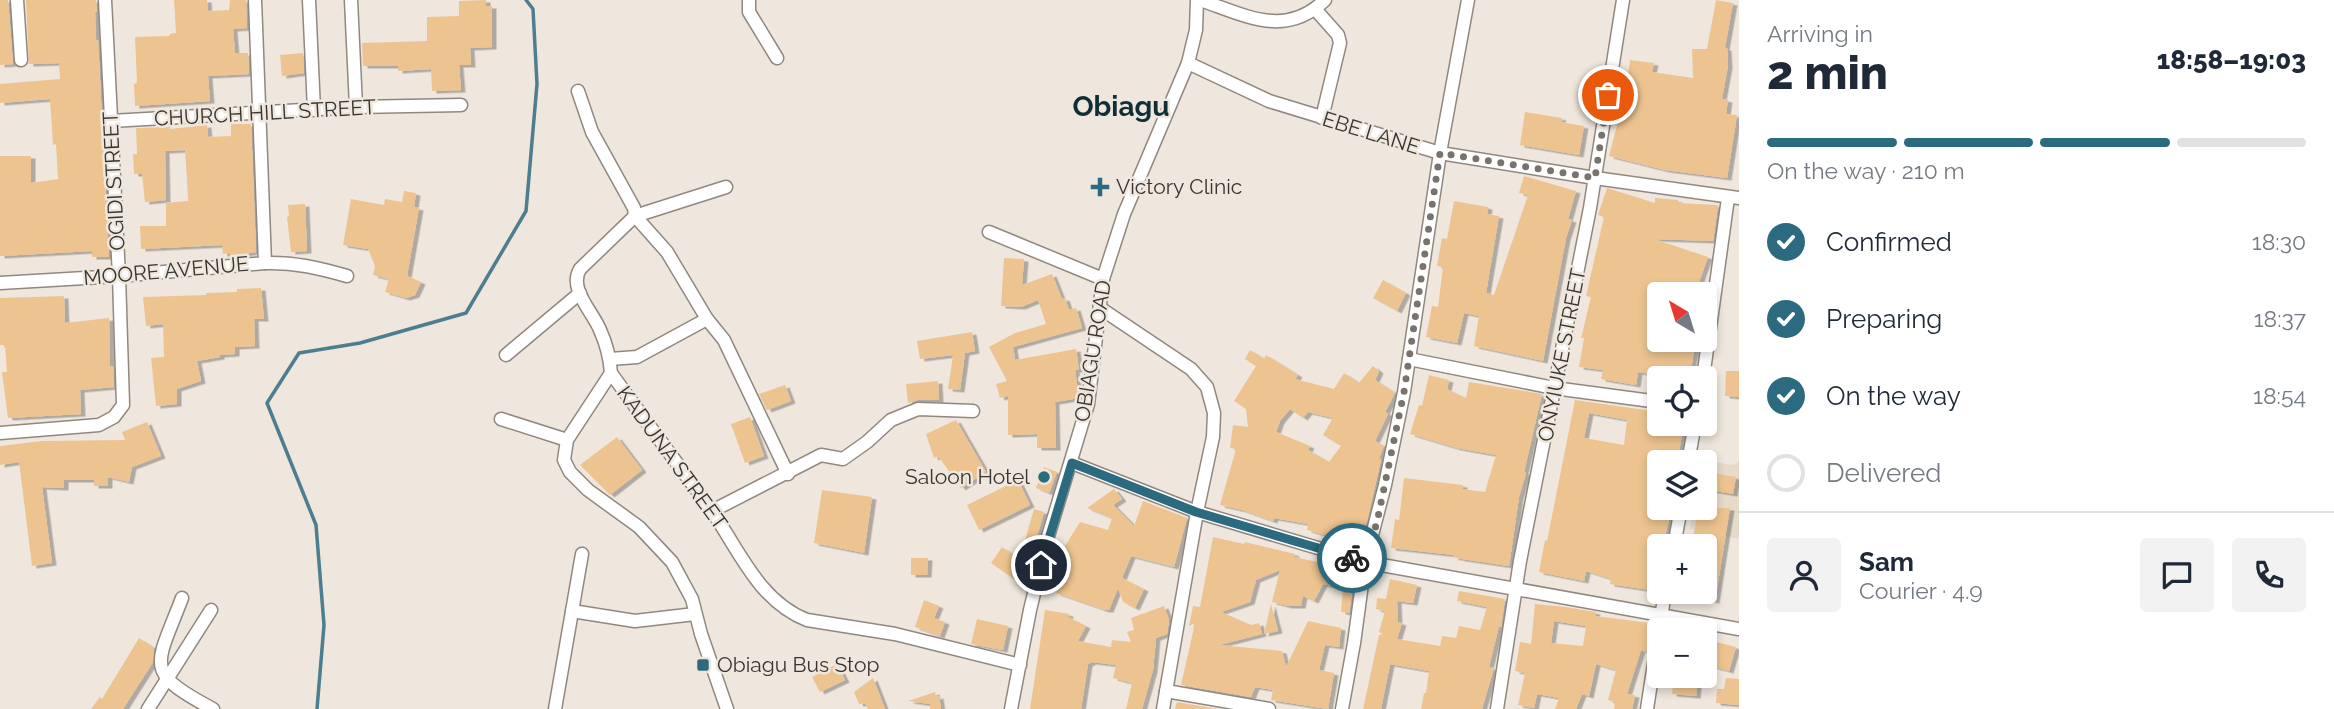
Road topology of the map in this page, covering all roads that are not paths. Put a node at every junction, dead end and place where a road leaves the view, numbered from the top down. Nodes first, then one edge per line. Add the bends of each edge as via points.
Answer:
1 (16, 0) edge
2 (105, 0) edge
3 (255, 0) edge
4 (309, 0) edge
5 (351, 0) edge
6 (749, 0) edge
7 (1198, 0) edge
8 (1468, 0) edge
9 (1623, 0) edge
10 (1320, 5) edge
11 (777, 58) dead end
12 (21, 60) dead end
13 (1188, 63) junction
14 (578, 91) dead end
15 (461, 105) dead end
16 (356, 107) junction
17 (314, 110) junction
18 (260, 112) junction
19 (1322, 118) junction
20 (111, 121) junction
21 (1440, 153) junction
22 (1595, 178) junction
23 (726, 187) dead end
24 (1734, 198) edge
25 (635, 216) junction
26 (989, 232) dead end
27 (265, 263) junction
28 (120, 276) junction
29 (347, 276) dead end
30 (1103, 279) junction
31 (0, 283) edge
32 (580, 293) junction
33 (1100, 308) junction
34 (707, 319) junction
35 (506, 355) dead end
36 (610, 359) junction
37 (1409, 359) junction
38 (1705, 366) edge
39 (611, 373) junction
40 (1554, 388) junction
41 (1647, 400) edge
42 (974, 411) dead end
43 (500, 419) dead end
44 (0, 433) edge
45 (567, 440) junction
46 (1072, 463) junction
47 (788, 474) junction
48 (712, 511) junction
49 (1196, 512) junction
50 (582, 554) dead end
51 (1365, 562) junction
52 (1516, 590) junction
53 (182, 598) dead end
54 (1663, 604) edge
55 (211, 610) dead end
56 (572, 611) junction
57 (695, 614) junction
58 (1661, 616) junction
59 (1739, 629) edge
60 (1020, 665) junction
61 (168, 681) junction
62 (1166, 691) junction
63 (148, 709) edge
64 (213, 709) edge
65 (555, 709) edge
66 (726, 709) edge
67 (1011, 709) edge
68 (1163, 709) edge
69 (1269, 709) edge
70 (1342, 709) edge
71 (1497, 709) edge
72 (1647, 709) edge

1 - 12 street
2 - 20 street, OGIDI STREET
3 - 18 street, MOORE AVENUE
4 - 17 street
5 - 16 street
6 - 11 street via 749,12
7 - 10 street via 1265,22 1290,19
7 - 13 street, OBIAGU ROAD
8 - 21 street
9 - 22 street, ONYIUKE STREET
10 - 19 street via 1340,39
13 - 19 street, EBE LANE via 1269,101
13 - 30 street, OBIAGU ROAD via 1124,214
14 - 25 street via 592,132 635,208
15 - 16 street, CHURCH HILL STREET
16 - 17 street, CHURCH HILL STREET
17 - 18 street, CHURCH HILL STREET
18 - 20 street, CHURCH HILL STREET
18 - 27 street, MOORE AVENUE
19 - 21 street, EBE LANE
20 - 28 street, OGIDI STREET
21 - 22 street, EBE LANE
21 - 37 street
22 - 24 street, EBE LANE
22 - 40 street, ONYIUKE STREET
23 - 25 street
24 - 38 street
25 - 32 street via 580,269 576,284
25 - 34 street via 667,252
26 - 30 street
27 - 28 street, MOORE AVENUE
27 - 29 street via 314,266
28 - 31 street, MOORE AVENUE
28 - 44 street, OGIDI STREET via 123,405 114,417 99,425
30 - 33 street, OBIAGU ROAD
32 - 35 street
32 - 36 street, KADUNA STREET via 600,328
33 - 46 street, OBIAGU ROAD via 1088,404
33 - 49 street via 1191,369 1207,387 1214,422
34 - 36 street via 637,357
34 - 47 street via 724,340
36 - 39 street, KADUNA STREET
37 - 40 street
37 - 51 street
39 - 45 street
39 - 48 street, KADUNA STREET
40 - 41 street
40 - 52 street, ONYIUKE STREET
42 - 47 street via 918,410 891,420 843,459 821,455
43 - 45 street
45 - 57 street via 564,460 570,472 663,552 686,587
46 - 49 street
46 - 60 street, OBIAGU ROAD via 1046,543
47 - 48 street
48 - 60 street, KADUNA STREET via 758,582 793,615
49 - 51 street
49 - 62 street
50 - 56 street
51 - 52 street
51 - 70 street
52 - 58 street
52 - 71 street, ONYIUKE STREET
53 - 61 street via 160,658
54 - 58 street
55 - 61 street
56 - 57 street via 635,621
56 - 65 street
57 - 66 street
58 - 59 street
58 - 72 street
60 - 67 street, OBIAGU ROAD
61 - 63 street
61 - 64 street
62 - 68 street
62 - 69 street

